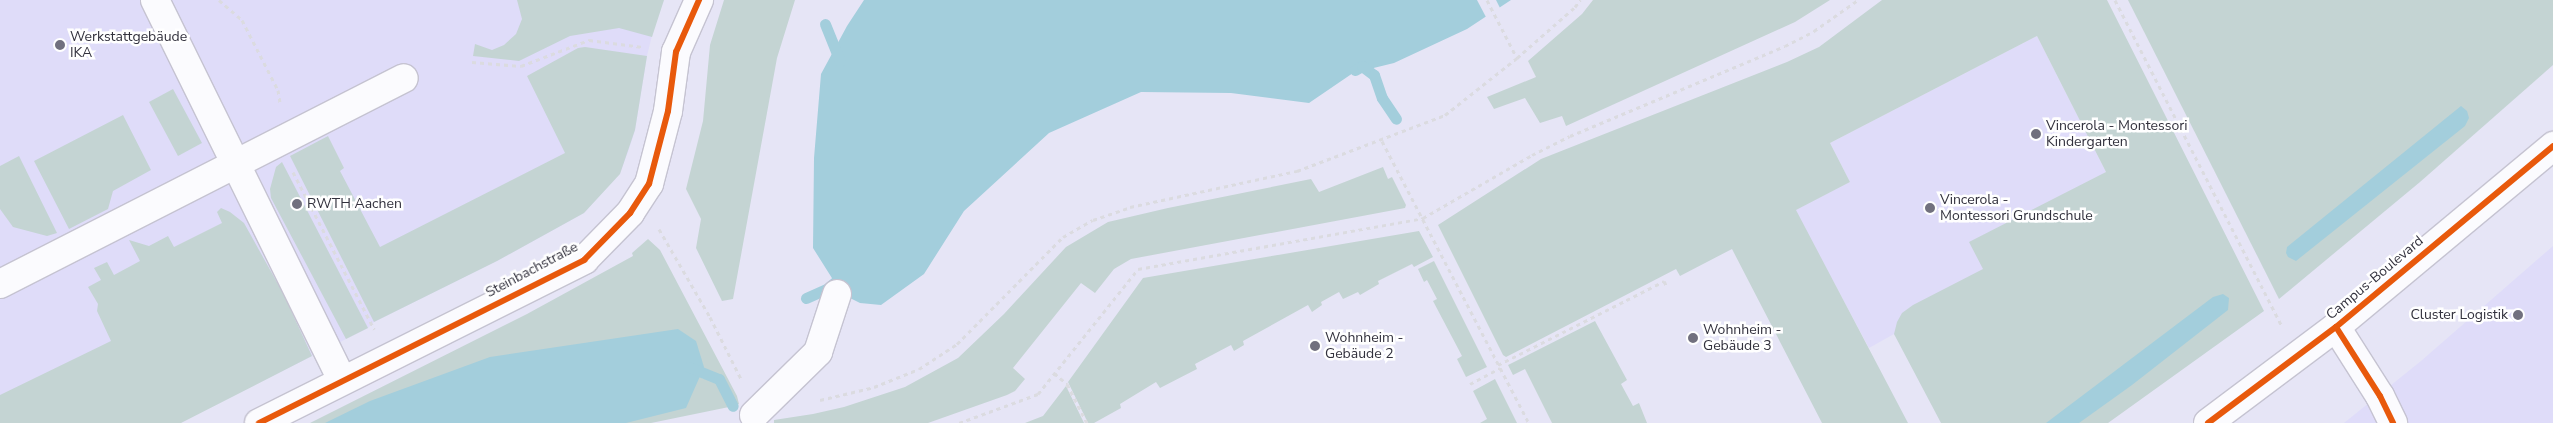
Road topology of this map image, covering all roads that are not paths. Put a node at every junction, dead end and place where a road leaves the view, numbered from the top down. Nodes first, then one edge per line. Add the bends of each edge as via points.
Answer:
1 (155, 0) edge
2 (699, 0) edge
3 (404, 78) dead end
4 (2553, 146) edge
5 (237, 162) junction
6 (0, 284) edge
7 (837, 294) dead end
8 (2336, 327) junction
9 (342, 380) junction
10 (754, 415) road end
11 (260, 423) edge
12 (2208, 423) edge
13 (2393, 423) edge

1 - 5 street
2 - 9 street, Steinbachstraße via 676,52 668,112 649,184 630,213 584,260
3 - 5 street
4 - 8 street, Campus-Boulevard
5 - 6 street
5 - 9 street
7 - 10 street via 818,352
8 - 12 street, Campus-Boulevard
8 - 13 street via 2380,396
9 - 11 street, Steinbachstraße

